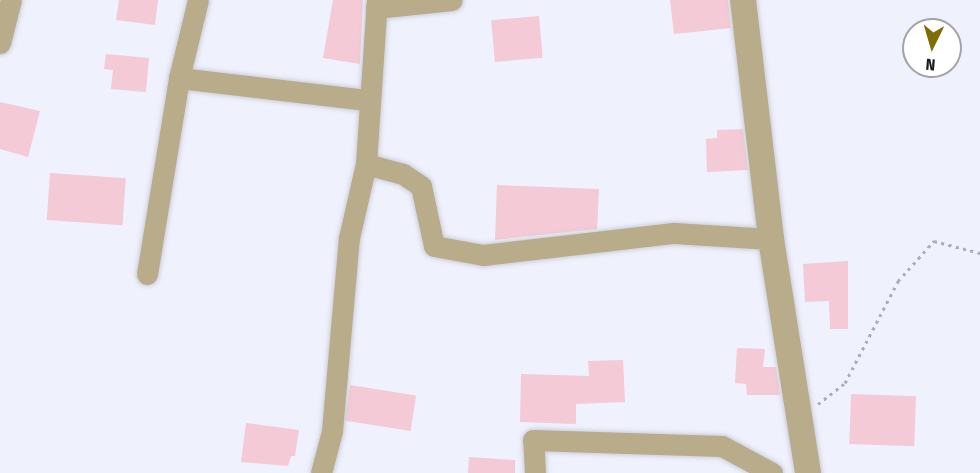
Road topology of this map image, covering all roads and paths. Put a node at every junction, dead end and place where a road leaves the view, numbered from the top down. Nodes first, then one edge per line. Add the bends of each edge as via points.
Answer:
1 (11, 0) edge
2 (198, 0) edge
3 (452, 0) edge
4 (743, 0) edge
5 (377, 4) edge
6 (0, 43) edge
7 (179, 78) junction
8 (367, 100) junction
9 (366, 165) junction
10 (771, 239) junction
11 (980, 253) edge
12 (147, 274) dead end
13 (802, 416) junction
14 (321, 473) edge
15 (535, 473) edge
16 (772, 473) edge
17 (808, 473) edge

1 - 6 street
2 - 7 street
3 - 5 street
4 - 10 street
5 - 8 street
7 - 8 street
7 - 12 street
8 - 9 street
9 - 10 street via 404,174 421,186 434,246 473,253 674,233
9 - 14 street via 349,238 332,431
10 - 13 street
11 - 13 path via 933,241 898,281 845,383
13 - 17 street
15 - 16 street via 533,440 722,446

